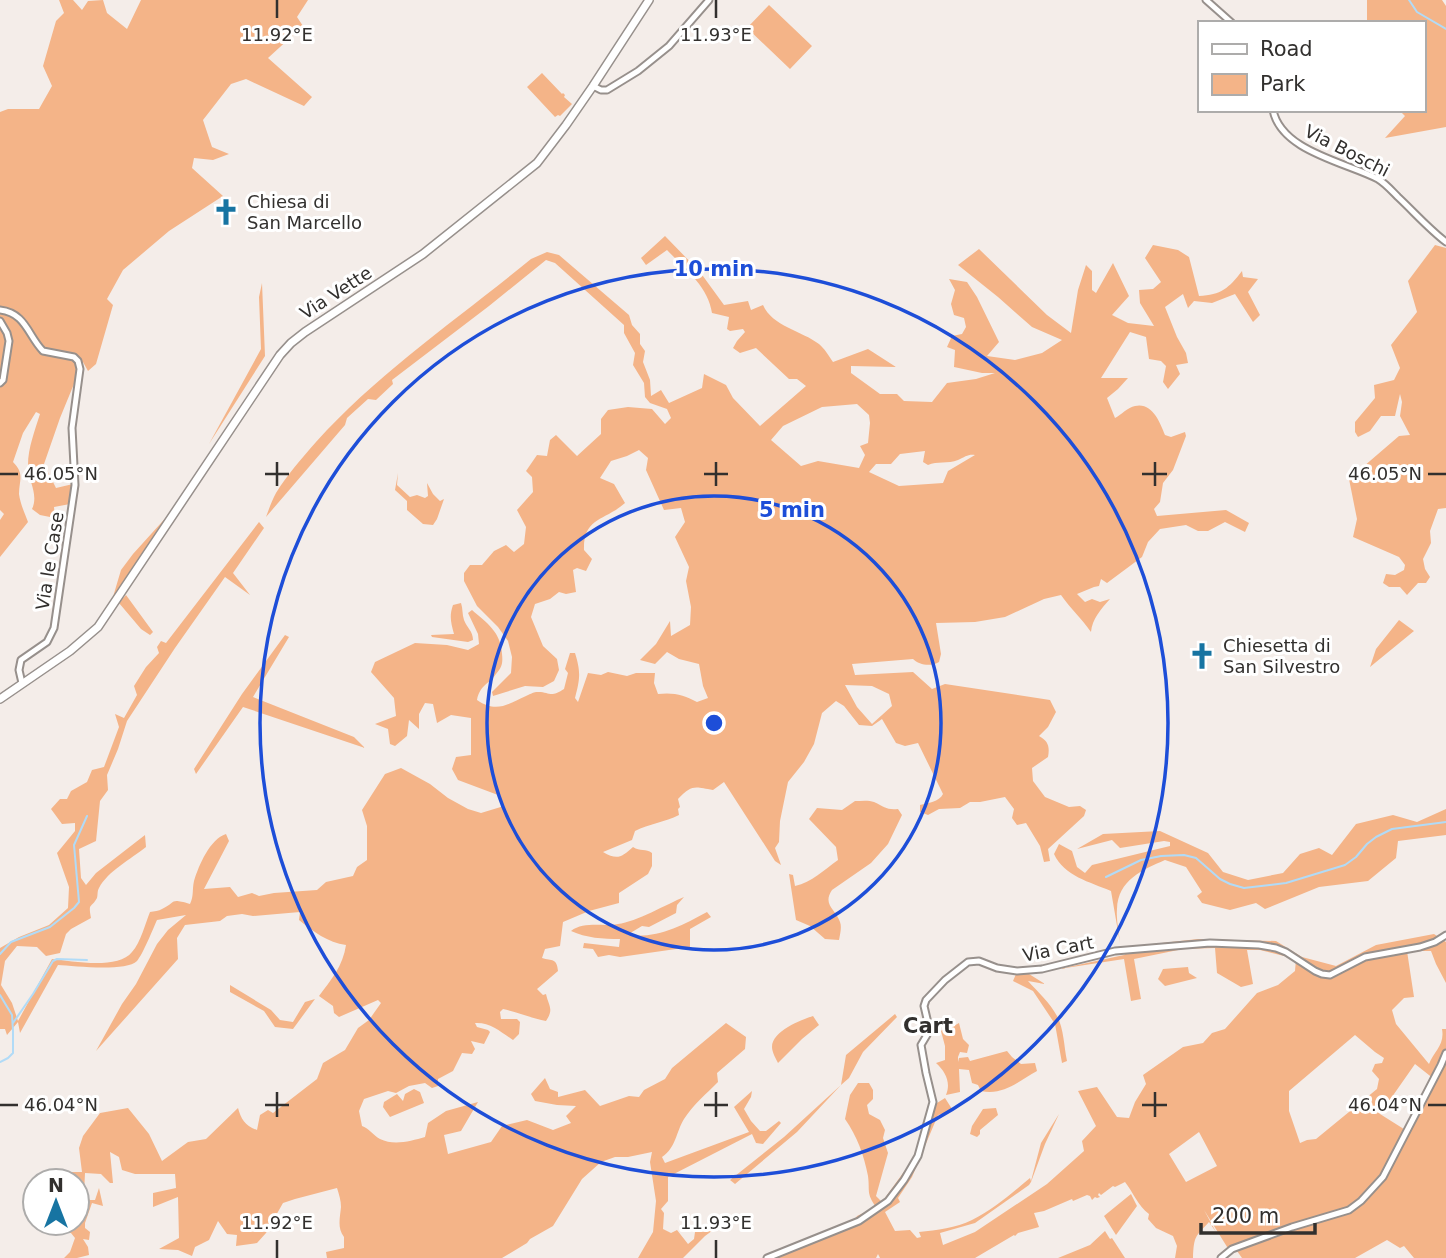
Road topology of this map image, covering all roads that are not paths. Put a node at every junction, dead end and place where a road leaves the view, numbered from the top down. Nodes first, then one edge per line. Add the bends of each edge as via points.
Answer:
1 (649, 0) edge
2 (709, 0) edge
3 (1206, 0) edge
4 (1229, 21) edge
5 (593, 86) junction
6 (1273, 112) edge
7 (1446, 242) edge
8 (0, 310) edge
9 (0, 321) edge
10 (0, 383) edge
11 (22, 683) junction
12 (0, 699) edge
13 (1446, 935) edge
14 (1446, 1053) edge
15 (767, 1258) edge
16 (1221, 1258) edge

1 - 5 main road, Via Vette
2 - 5 street via 669,46 638,71 607,90
3 - 4 street
5 - 11 main road, Via Vette via 537,163 423,254 291,343 105,619 76,646
6 - 7 street, Via Boschi via 1284,133 1312,151 1380,180
8 - 11 street, Via le Case via 26,324 43,351 74,357 80,369 72,428 75,485 54,628 47,642 21,660
9 - 10 street via 9,341
11 - 12 main road, Via Vette
13 - 15 street, Via Cart via 1420,947 1365,957 1330,975 1276,948 1210,943 1115,951 1017,971 968,962 924,1006 928,1023 921,1045 933,1102 918,1156 904,1181 888,1201 859,1221
14 - 16 street via 1383,1177 1361,1201 1349,1210 1232,1249

